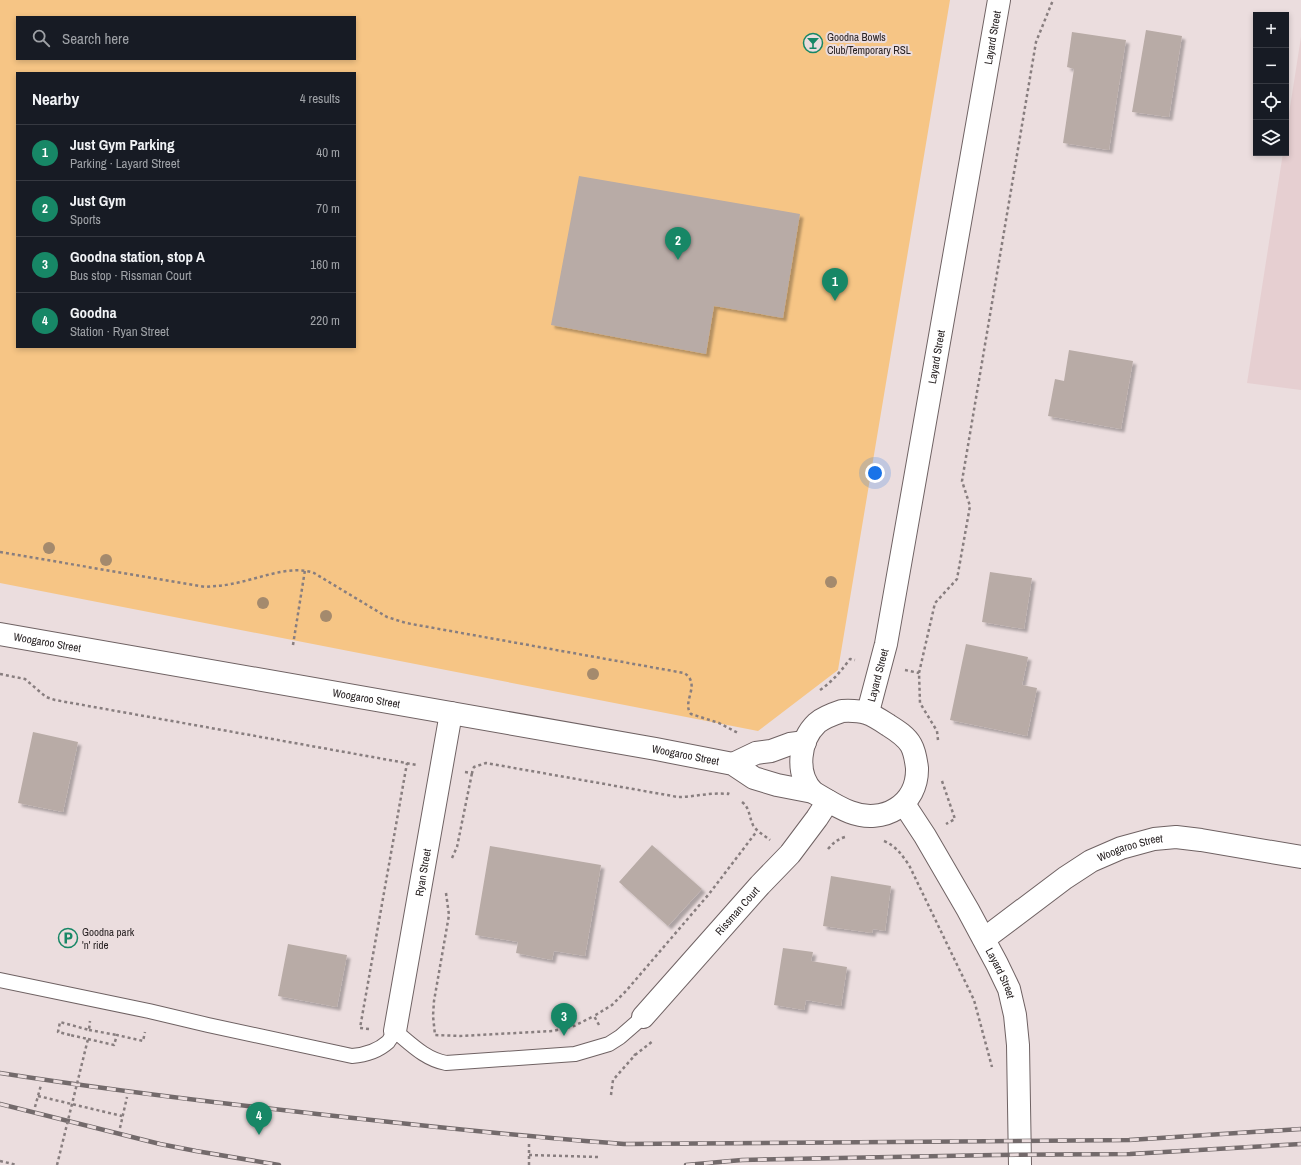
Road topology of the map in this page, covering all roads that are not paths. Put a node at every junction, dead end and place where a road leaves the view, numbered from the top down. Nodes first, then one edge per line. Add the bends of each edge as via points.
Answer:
1 (999, 0) edge
2 (0, 634) edge
3 (868, 712) junction
4 (451, 713) junction
5 (805, 742) junction
6 (733, 764) junction
7 (820, 797) junction
8 (904, 804) junction
9 (1301, 857) edge
10 (984, 939) junction
11 (0, 980) edge
12 (643, 1017) joint
13 (395, 1031) junction
14 (1020, 1165) edge

1 - 3 main road, Layard Street via 886,644
2 - 4 main road, Woogaroo Street
3 - 5 main road via 842,711 825,718 807,735
3 - 8 main road via 906,738 914,752 916,782
4 - 6 main road, Woogaroo Street
4 - 13 main road, Ryan Street
5 - 6 main road, Woogaroo Street via 756,753
5 - 7 main road via 802,773 808,787
6 - 7 main road, Woogaroo Street via 754,778
7 - 8 main road via 851,812 869,815 887,813
7 - 12 main road, Rissman Court via 817,818 790,854
8 - 10 main road, Layard Street
9 - 10 main road, Woogaroo Street via 1201,840 1176,837 1154,839 1121,848 1091,861
10 - 14 main road, Layard Street via 1009,989 1015,1016
11 - 13 lane via 352,1056 363,1055 376,1049 388,1042
12 - 13 lane via 609,1044 591,1050 566,1055 446,1063 426,1056

